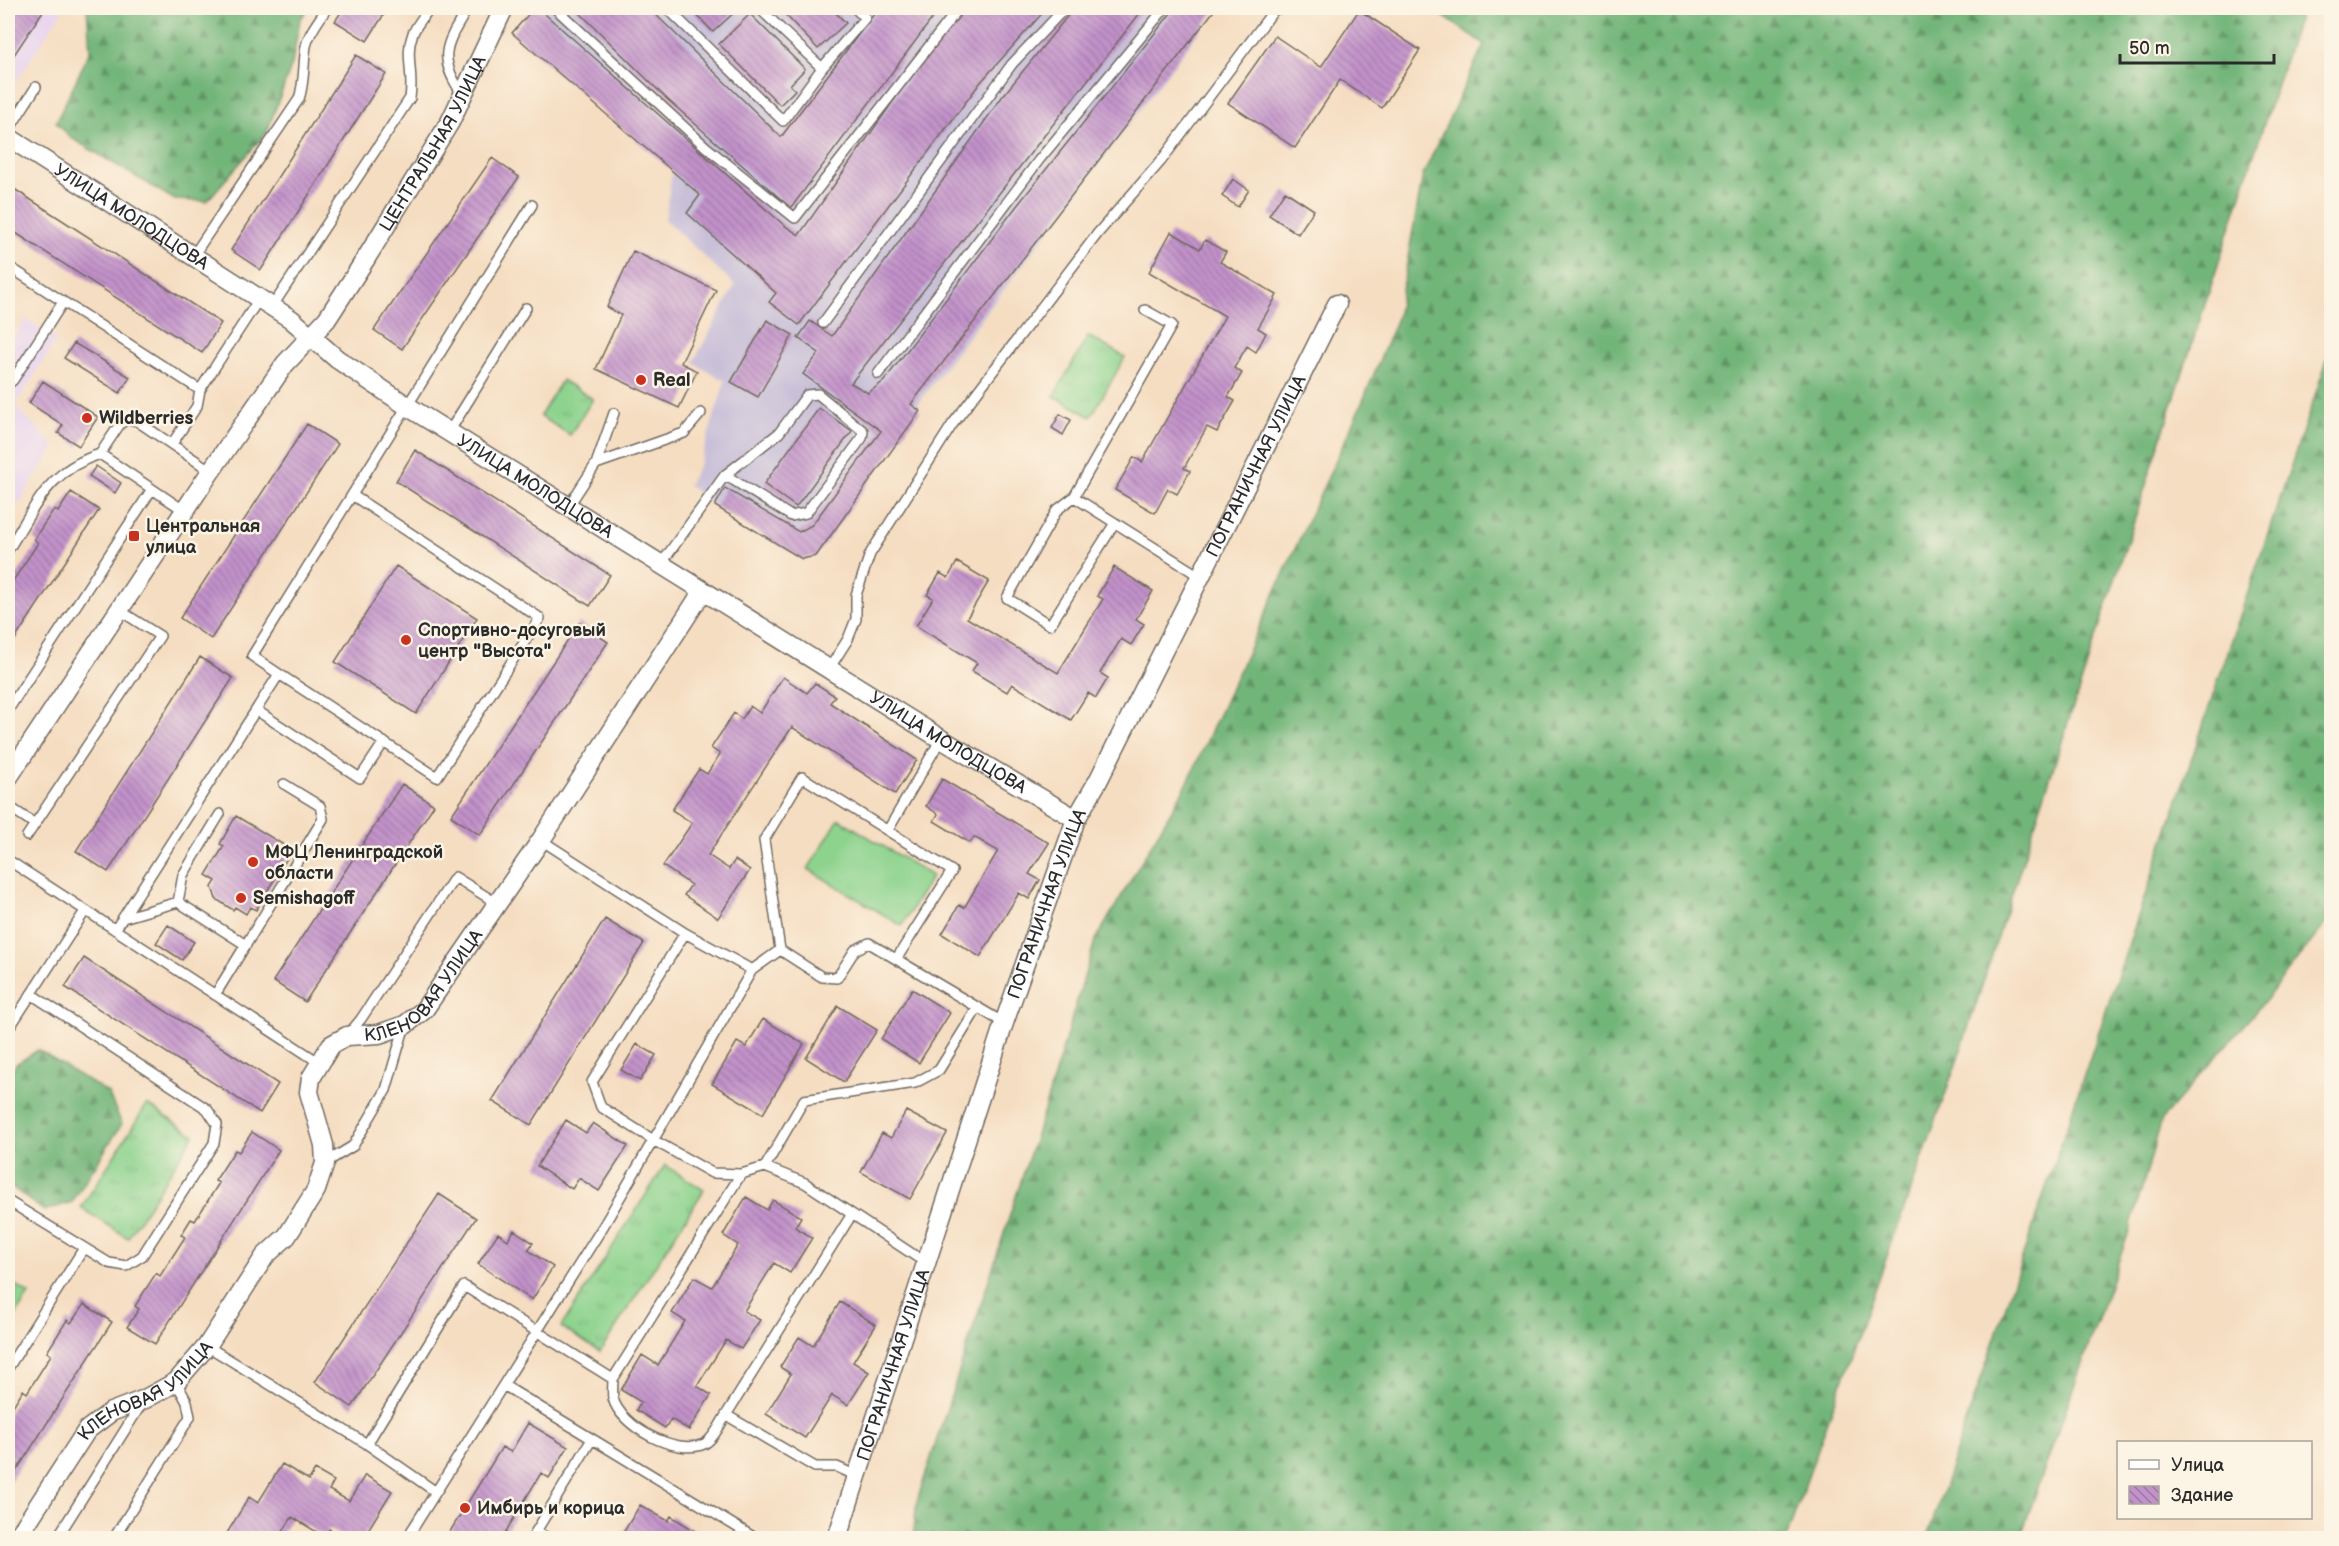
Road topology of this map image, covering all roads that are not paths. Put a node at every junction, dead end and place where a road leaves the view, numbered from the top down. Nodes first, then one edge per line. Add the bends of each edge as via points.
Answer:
1 (327, 8) edge
2 (430, 8) edge
3 (468, 8) edge
4 (504, 8) edge
5 (555, 8) edge
6 (667, 8) edge
7 (759, 8) edge
8 (855, 8) edge
9 (959, 8) edge
10 (1065, 8) edge
11 (1165, 8) edge
12 (1281, 8) edge
13 (822, 68) junction
14 (36, 87) dead end
15 (463, 95) junction
16 (8, 131) edge
17 (8, 137) edge
18 (532, 205) dead end
19 (192, 256) junction
20 (8, 266) edge
21 (63, 302) junction
22 (266, 303) junction
23 (1337, 304) dead end
24 (526, 308) dead end
25 (1145, 310) dead end
26 (823, 323) dead end
27 (310, 338) junction
28 (878, 374) dead end
29 (8, 384) edge
30 (200, 390) junction
31 (407, 406) junction
32 (614, 413) dead end
33 (701, 413) dead end
34 (449, 432) junction
35 (172, 444) junction
36 (100, 454) junction
37 (596, 464) junction
38 (212, 471) junction
39 (725, 475) junction
40 (152, 489) junction
41 (352, 495) junction
42 (1074, 497) junction
43 (568, 507) junction
44 (185, 511) junction
45 (1115, 523) junction
46 (8, 550) edge
47 (661, 564) junction
48 (1201, 577) junction
49 (703, 591) junction
50 (119, 610) junction
51 (829, 669) junction
52 (279, 674) junction
53 (8, 710) edge
54 (256, 710) junction
55 (941, 739) junction
56 (384, 742) junction
57 (8, 778) edge
58 (284, 784) dead end
59 (8, 806) edge
60 (220, 814) dead end
61 (1076, 819) junction
62 (35, 824) junction
63 (888, 830) junction
64 (27, 836) dead end
65 (541, 840) junction
66 (8, 860) edge
67 (178, 902) junction
68 (498, 904) junction
69 (85, 910) junction
70 (123, 918) junction
71 (115, 930) junction
72 (685, 933) junction
73 (246, 945) junction
74 (780, 950) junction
75 (897, 958) junction
76 (752, 970) junction
77 (30, 994) junction
78 (215, 995) junction
79 (978, 1007) junction
80 (1004, 1023) junction
81 (405, 1025) junction
82 (8, 1030) edge
83 (347, 1035) junction
84 (320, 1063) junction
85 (655, 1141) junction
86 (325, 1163) junction
87 (765, 1167) junction
88 (741, 1174) junction
89 (8, 1201) edge
90 (852, 1214) junction
91 (84, 1248) junction
92 (927, 1263) junction
93 (537, 1331) junction
94 (207, 1346) junction
95 (8, 1368) edge
96 (613, 1379) junction
97 (176, 1382) junction
98 (505, 1386) junction
99 (145, 1399) junction
100 (726, 1415) junction
101 (592, 1439) junction
102 (366, 1444) junction
103 (857, 1476) junction
104 (436, 1492) junction
105 (534, 1535) edge
106 (17, 1539) edge
107 (57, 1539) edge
108 (114, 1539) edge
109 (408, 1539) edge
110 (548, 1539) edge
111 (755, 1539) edge
112 (837, 1539) edge

1 - 19 lane via 308,40 299,99
2 - 22 lane via 412,35 410,98
3 - 15 lane via 447,43 445,62
4 - 15 street, ЦЕНТРАЛЬНАЯ УЛИЦА
5 - 9 lane via 706,147 795,218
6 - 13 lane via 783,121
7 - 13 lane
8 - 13 lane via 865,18
10 - 26 lane via 1012,64
11 - 28 lane via 1039,160
12 - 51 lane via 1274,10 1161,161 1098,232 952,425 870,555 856,595 856,619
14 - 16 lane
15 - 27 street, ЦЕНТРАЛЬНАЯ УЛИЦА via 365,260
17 - 19 street, УЛИЦА МОЛОДЦОВА
18 - 31 lane
19 - 22 street, УЛИЦА МОЛОДЦОВА
20 - 21 lane
21 - 29 lane
21 - 30 lane
22 - 27 street, УЛИЦА МОЛОДЦОВА via 291,319
22 - 30 lane
23 - 48 street, ПОГРАНИЧНАЯ УЛИЦА
24 - 34 lane
25 - 42 lane via 1172,325
27 - 31 street, УЛИЦА МОЛОДЦОВА
27 - 38 street, ЦЕНТРАЛЬНАЯ УЛИЦА via 285,364
30 - 35 lane via 197,406
31 - 34 street, УЛИЦА МОЛОДЦОВА
31 - 41 lane
32 - 37 lane
33 - 37 lane via 684,432
34 - 43 street, УЛИЦА МОЛОДЦОВА
35 - 36 lane via 128,419 120,424
35 - 38 lane
36 - 40 lane
36 - 46 lane via 76,462 54,479
37 - 43 lane
38 - 44 street, ЦЕНТРАЛЬНАЯ УЛИЦА
39 - 39 lane via 791,516 799,516 806,513 862,438 863,431 812,393 779,433
39 - 47 lane
40 - 44 lane
40 - 53 lane
41 - 52 lane via 252,656
41 - 56 lane via 540,618 437,777
42 - 45 lane
42 - 45 lane via 1057,510 1007,598 1050,626
43 - 47 street, УЛИЦА МОЛОДЦОВА
44 - 50 street, ЦЕНТРАЛЬНАЯ УЛИЦА
45 - 48 lane
47 - 49 street, УЛИЦА МОЛОДЦОВА
48 - 61 street, ПОГРАНИЧНАЯ УЛИЦА
49 - 51 street, УЛИЦА МОЛОДЦОВА
49 - 65 street, КЛЕНОВАЯ УЛИЦА
50 - 57 street, ЦЕНТРАЛЬНАЯ УЛИЦА
50 - 62 lane via 160,636
51 - 55 street, УЛИЦА МОЛОДЦОВА
52 - 54 lane
52 - 56 lane
54 - 56 lane via 360,778
54 - 70 lane
55 - 61 street, УЛИЦА МОЛОДЦОВА
55 - 63 lane
58 - 73 lane via 320,806 323,819
59 - 62 lane
60 - 67 lane via 183,875
61 - 80 street, ПОГРАНИЧНАЯ УЛИЦА
62 - 64 lane
63 - 74 lane via 802,777 764,840
63 - 75 lane via 952,871
65 - 68 street, КЛЕНОВАЯ УЛИЦА
65 - 72 lane
66 - 69 lane
67 - 70 lane
67 - 73 lane
68 - 81 street, КЛЕНОВАЯ УЛИЦА via 424,1010
68 - 83 lane via 455,877 362,1019
69 - 71 lane
69 - 77 lane
70 - 71 lane
71 - 78 lane
72 - 76 lane
72 - 85 lane via 592,1083 601,1107
73 - 78 lane
74 - 75 lane via 822,977 837,978 855,950 869,943
74 - 76 lane
75 - 79 lane
76 - 85 lane
77 - 82 lane
77 - 91 lane via 207,1108 217,1124 214,1143 142,1256 126,1266 109,1263
78 - 84 lane
79 - 80 lane
79 - 87 lane via 939,1070 915,1083 804,1100
80 - 92 street, ПОГРАНИЧНАЯ УЛИЦА
81 - 83 street, КЛЕНОВАЯ УЛИЦА via 379,1034
81 - 86 lane via 386,1090 353,1146
83 - 84 street, КЛЕНОВАЯ УЛИЦА via 331,1045
84 - 86 street, КЛЕНОВАЯ УЛИЦА via 311,1078 309,1092
85 - 88 lane via 712,1173
85 - 93 lane
86 - 94 street, КЛЕНОВАЯ УЛИЦА via 316,1190 287,1236 265,1256
87 - 88 lane
87 - 90 lane via 805,1184
88 - 96 lane
89 - 91 lane
90 - 92 lane
90 - 100 lane
91 - 95 lane
92 - 103 street, ПОГРАНИЧНАЯ УЛИЦА
93 - 96 lane
93 - 98 lane
93 - 102 lane via 464,1286
94 - 97 street, КЛЕНОВАЯ УЛИЦА
94 - 102 lane
96 - 100 lane via 613,1398 626,1420 658,1441 693,1448 707,1443
97 - 99 street, КЛЕНОВАЯ УЛИЦА
97 - 108 lane via 190,1417
98 - 101 lane
98 - 104 lane
99 - 106 street, КЛЕНОВАЯ УЛИЦА via 111,1412 87,1430
99 - 107 lane
100 - 103 lane via 815,1467 837,1467
101 - 105 lane
101 - 111 lane
102 - 104 lane
103 - 112 street, ПОГРАНИЧНАЯ УЛИЦА
104 - 109 lane
105 - 110 lane

